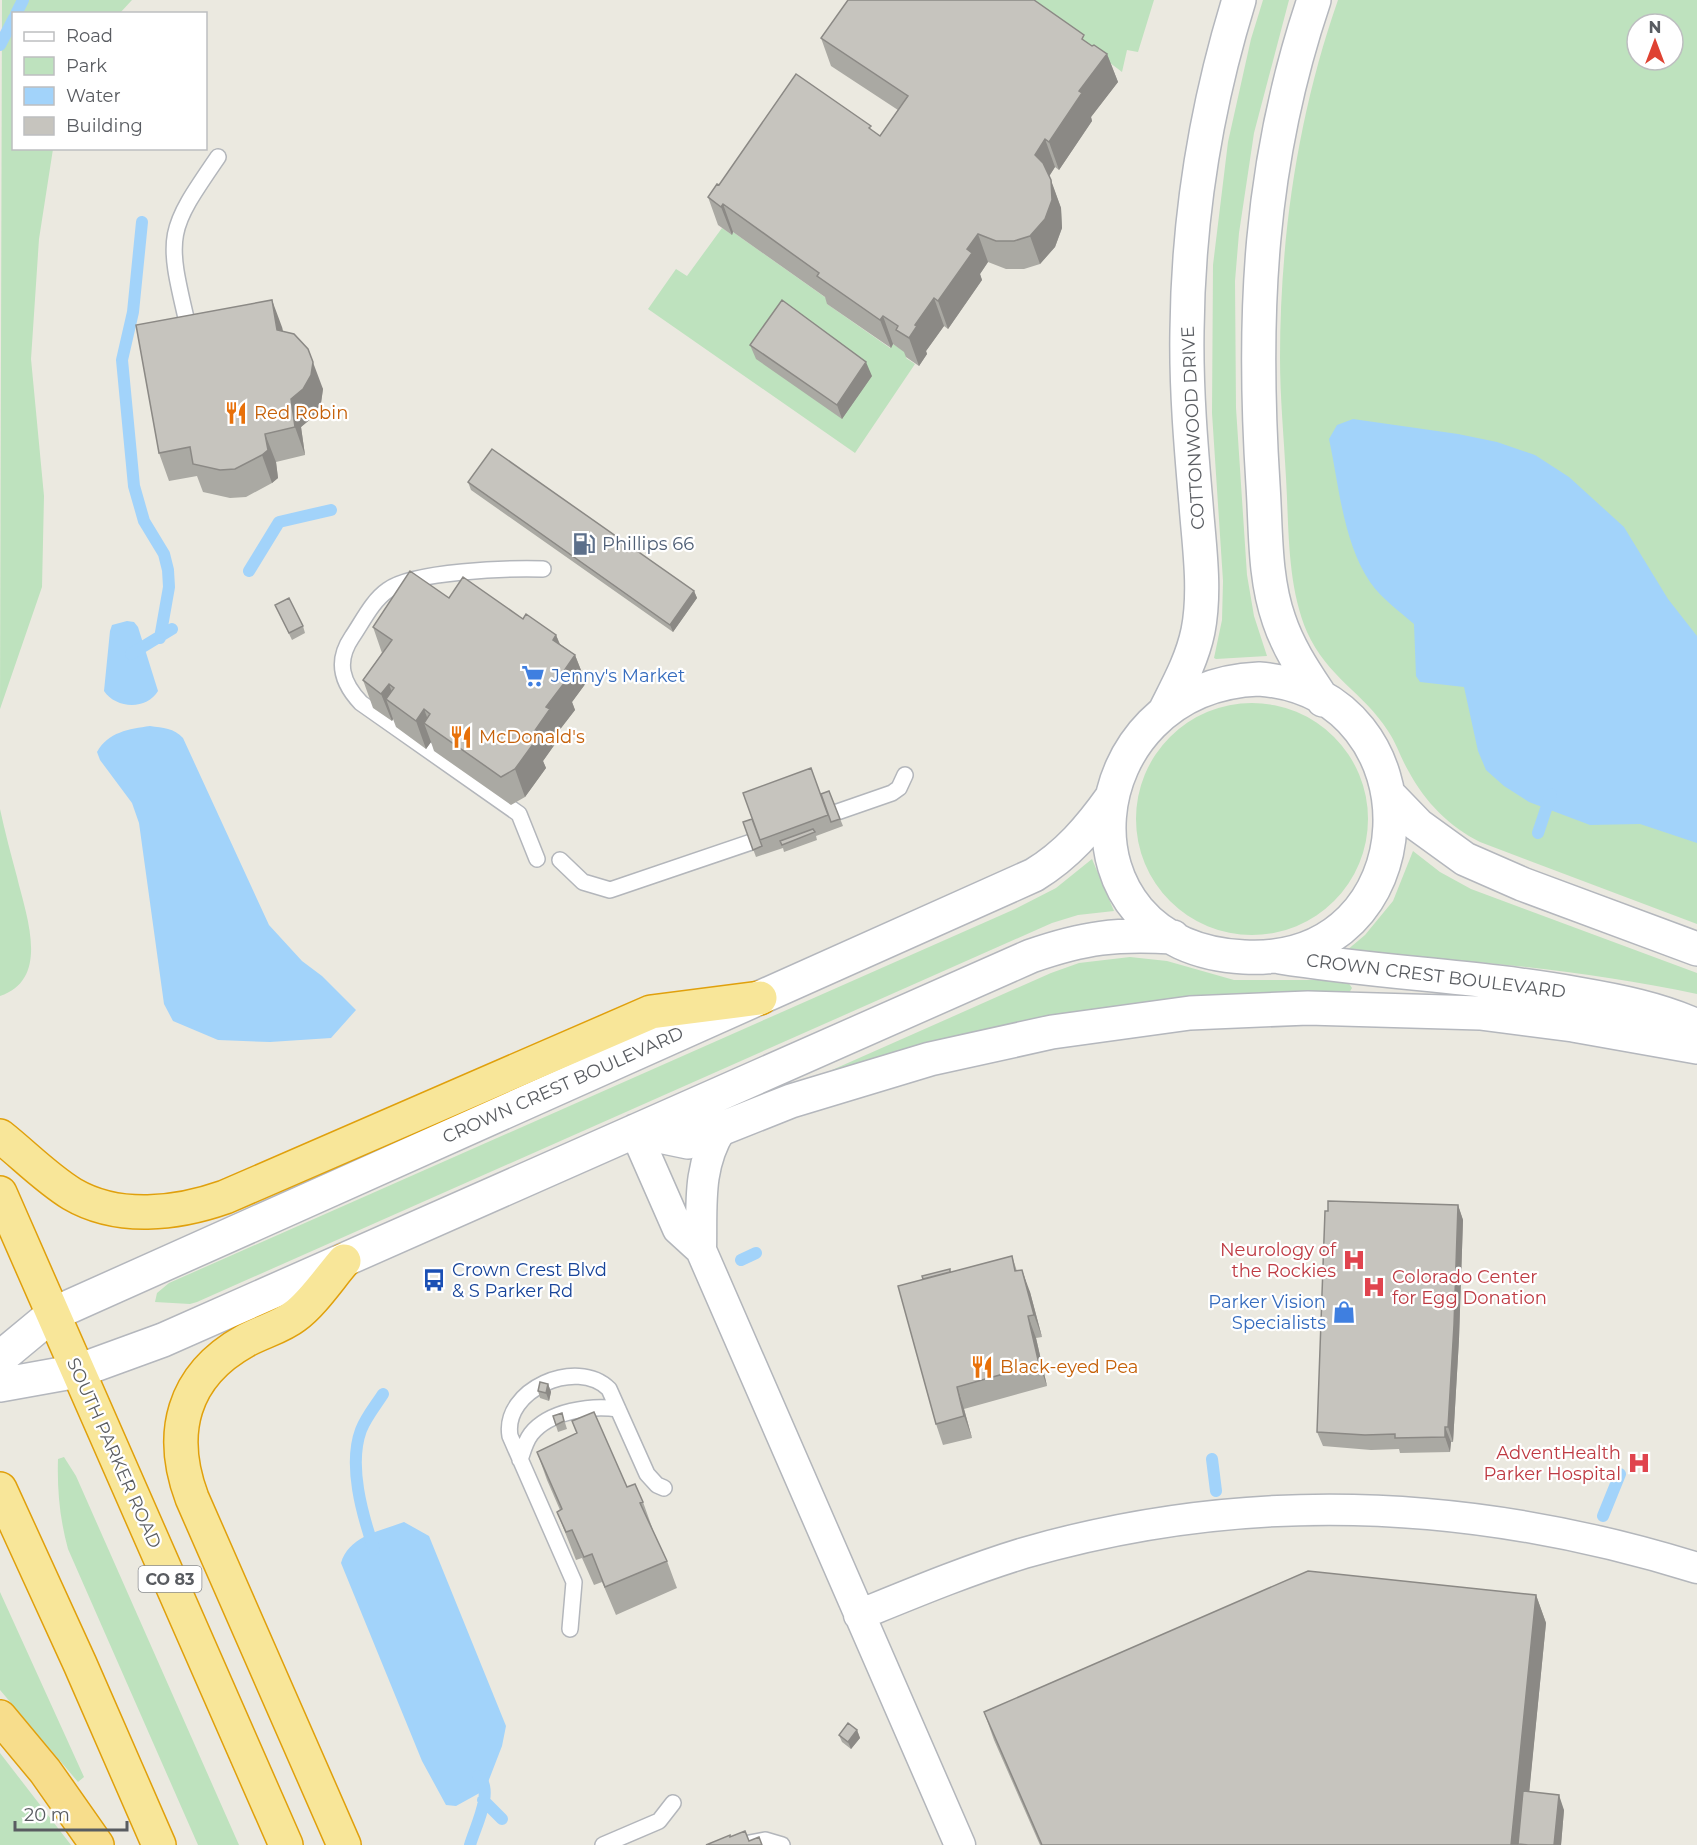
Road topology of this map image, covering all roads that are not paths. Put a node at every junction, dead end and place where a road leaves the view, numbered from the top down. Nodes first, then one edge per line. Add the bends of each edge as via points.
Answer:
1 (1239, 0) edge
2 (1314, 0) edge
3 (218, 157) dead end
4 (187, 322) edge
5 (543, 569) dead end
6 (1323, 700) junction
7 (1165, 711) junction
8 (905, 775) dead end
9 (1389, 795) junction
10 (1112, 797) junction
11 (802, 824) edge
12 (780, 832) edge
13 (537, 859) dead end
14 (560, 860) dead end
15 (1173, 937) junction
16 (1697, 949) edge
17 (1279, 956) junction
18 (760, 998) junction
19 (1697, 1026) edge
20 (1697, 1047) edge
21 (721, 1129) junction
22 (635, 1131) junction
23 (0, 1136) edge
24 (0, 1193) edge
25 (701, 1250) junction
26 (344, 1261) junction
27 (53, 1314) junction
28 (0, 1358) edge
29 (78, 1371) junction
30 (0, 1385) edge
31 (618, 1409) junction
32 (520, 1460) junction
33 (664, 1488) dead end
34 (0, 1489) edge
35 (1697, 1568) edge
36 (859, 1616) junction
37 (570, 1629) dead end
38 (0, 1717) edge
39 (673, 1803) dead end
40 (97, 1845) edge
41 (159, 1845) edge
42 (286, 1845) edge
43 (344, 1845) edge
44 (603, 1845) edge
45 (739, 1845) edge
46 (782, 1845) edge
47 (960, 1845) edge

1 - 7 main road, COTTONWOOD DRIVE via 1207,131 1190,273 1188,411 1200,576 1198,629 1186,670
2 - 6 main road via 1294,66 1271,171 1260,267 1258,369 1267,551 1275,606 1288,645
3 - 4 lane via 182,212 174,233 174,268
5 - 13 lane via 473,571 395,585 378,598 346,646 342,669 345,683 362,703 519,814
6 - 7 main road via 1307,690 1276,681 1242,680 1196,692
6 - 9 main road via 1351,722 1372,748
7 - 10 main road via 1131,750
8 - 11 lane via 899,789 892,793
9 - 16 main road via 1418,825 1465,859
9 - 17 main road via 1392,834 1379,878 1369,896 1331,934
10 - 15 main road via 1110,840 1119,884 1142,916
10 - 18 main road, CROWN CREST BOULEVARD via 1070,849 1034,875
12 - 14 lane via 610,890 583,882
15 - 17 main road via 1186,945 1220,954
15 - 22 main road via 1092,938 1031,956
17 - 19 main road, CROWN CREST BOULEVARD via 1339,966 1464,976 1565,992 1647,1008
18 - 23 highway via 651,1011 225,1197 182,1209 124,1211 87,1202
18 - 27 main road, CROWN CREST BOULEVARD
20 - 21 main road, CROWN CREST BOULEVARD via 1480,1013 1308,1008 1176,1015 1052,1032 939,1057 813,1094
21 - 22 main road, CROWN CREST BOULEVARD via 688,1142
21 - 25 street via 703,1169
22 - 25 street via 678,1229
22 - 26 main road
24 - 27 highway, SOUTH PARKER ROAD / CO 83
25 - 36 street
26 - 29 main road via 163,1340
26 - 43 highway via 296,1316 246,1340 212,1365 183,1411 181,1444 182,1466 192,1498
27 - 28 main road, CROWN CREST BOULEVARD
27 - 29 highway, SOUTH PARKER ROAD / CO 83
29 - 30 main road
29 - 42 highway, SOUTH PARKER ROAD / CO 83
31 - 32 lane via 590,1407 553,1420 531,1434
31 - 32 lane via 604,1384 587,1377 564,1377 538,1388 519,1401 510,1419 510,1436
31 - 33 lane via 647,1474
32 - 37 lane via 574,1582
34 - 41 highway
35 - 36 street via 1555,1530 1456,1515 1356,1510 1246,1513 1162,1523 1058,1544 980,1568
36 - 47 street
38 - 40 highway via 45,1771
39 - 44 lane via 659,1821
45 - 46 lane via 765,1840

